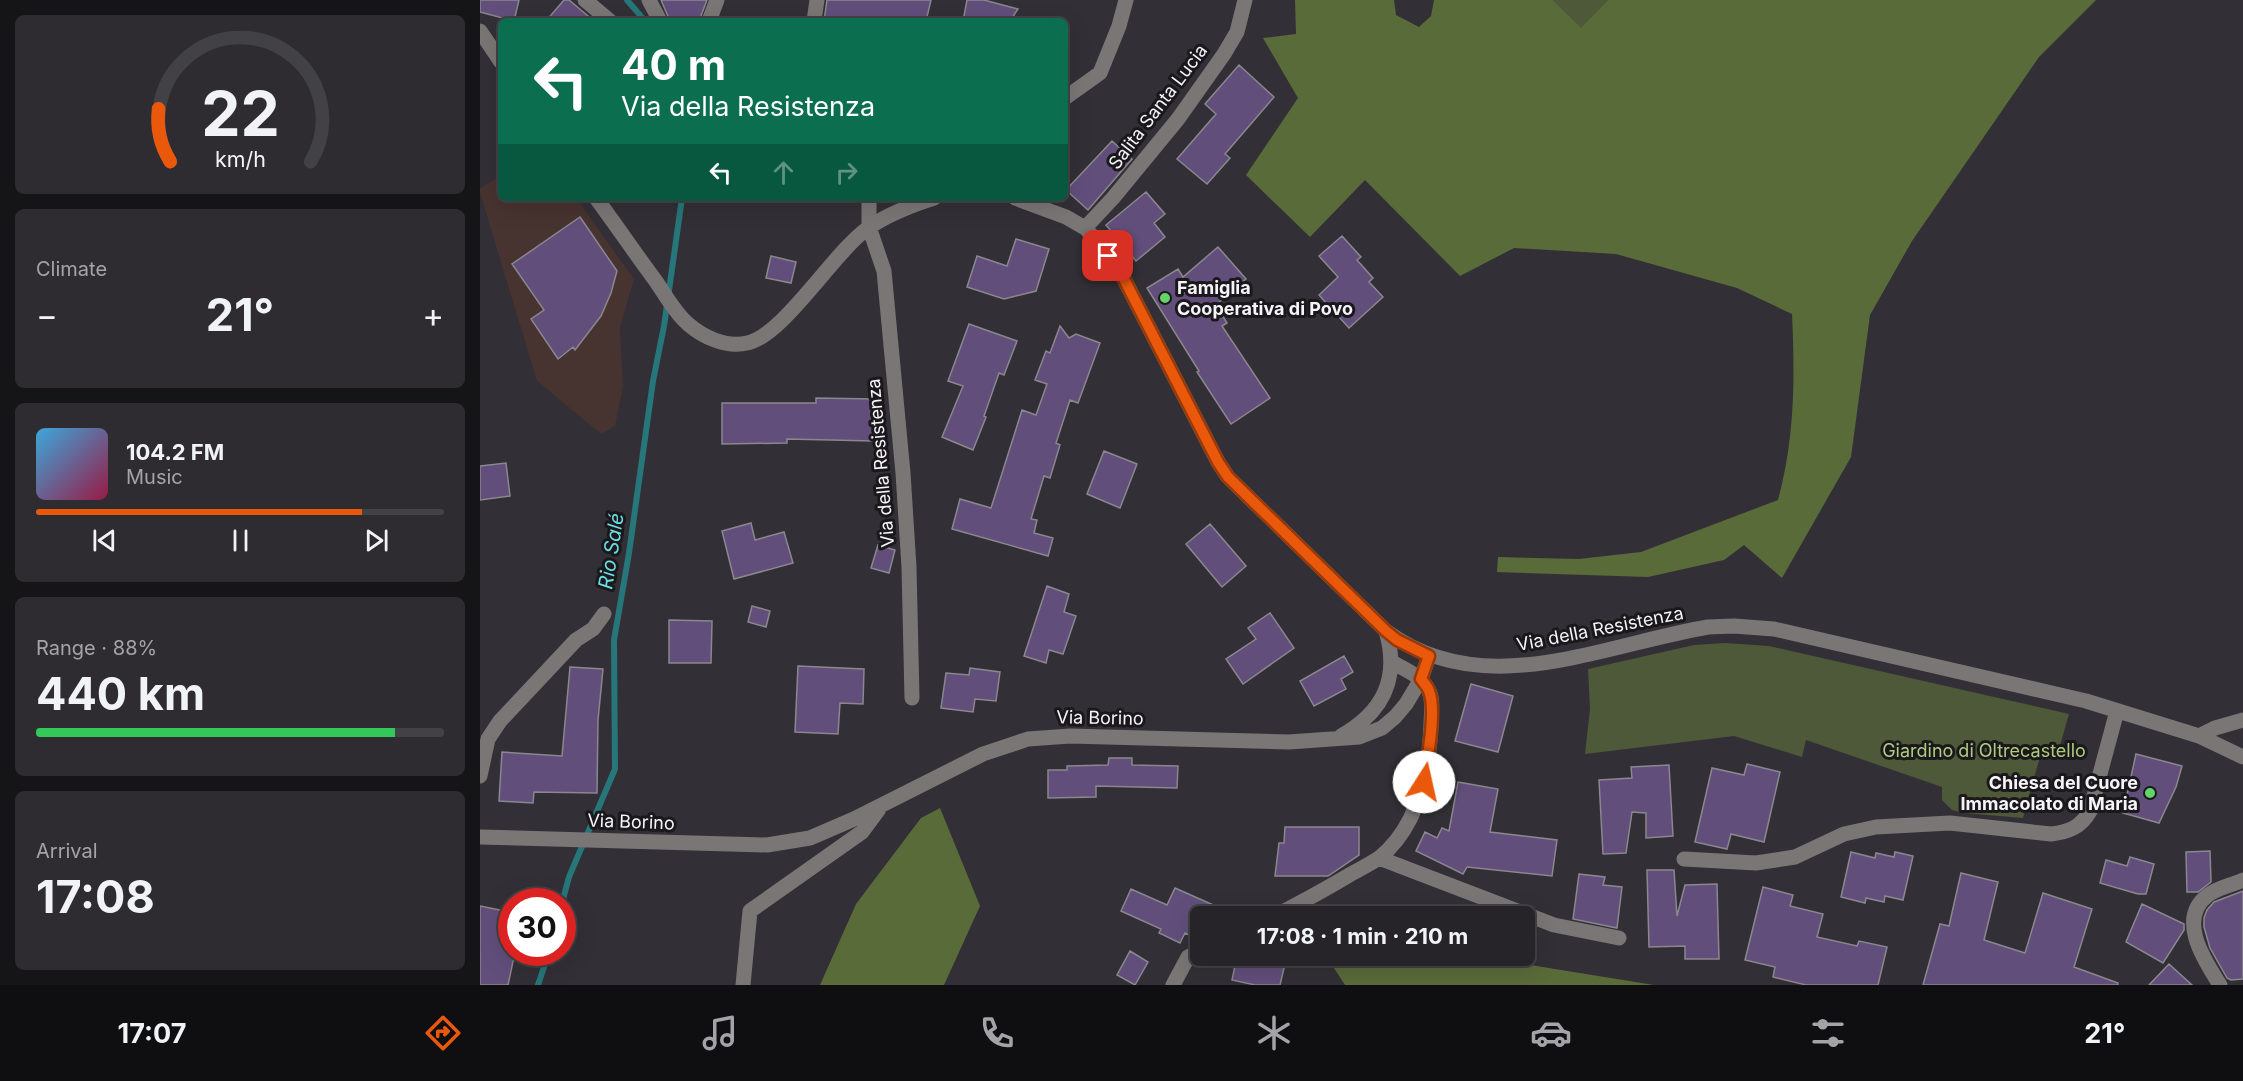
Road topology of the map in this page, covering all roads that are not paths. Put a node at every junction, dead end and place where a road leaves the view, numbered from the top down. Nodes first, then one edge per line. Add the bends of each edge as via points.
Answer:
1 (585, 0) edge
2 (649, 0) edge
3 (717, 0) edge
4 (818, 0) edge
5 (1126, 0) edge
6 (1245, 0) edge
7 (606, 18) edge
8 (658, 18) edge
9 (710, 18) edge
10 (815, 18) edge
11 (480, 31) edge
12 (498, 58) edge
13 (1068, 96) edge
14 (598, 201) edge
15 (869, 201) edge
16 (925, 201) edge
17 (1023, 201) edge
18 (1089, 222) junction
19 (869, 227) junction
20 (604, 614) dead end
21 (1386, 631) junction
22 (1429, 656) junction
23 (1392, 662) junction
24 (1421, 679) junction
25 (912, 698) dead end
26 (2117, 711) junction
27 (2243, 720) edge
28 (2199, 736) junction
29 (1333, 740) junction
30 (2243, 757) edge
31 (480, 776) edge
32 (881, 805) junction
33 (480, 837) edge
34 (1379, 858) junction
35 (1684, 860) dead end
36 (2240, 882) edge
37 (1294, 906) edge
38 (1619, 938) dead end
39 (1190, 956) edge
40 (743, 985) edge
41 (1173, 985) edge
42 (2220, 985) edge

1 - 7 street
2 - 8 street
3 - 9 street
4 - 10 street
5 - 13 street via 1101,73
6 - 18 street, Salita Santa Lucia via 1237,32 1224,54 1178,119
11 - 12 street
14 - 19 street via 686,322 712,339 735,344 763,336
15 - 19 street, Via della Resistenza
16 - 19 street
17 - 18 street, Via della Resistenza
18 - 21 street, Via della Resistenza via 1124,279 1228,477
19 - 25 street, Via della Resistenza via 884,271 902,461
20 - 31 street via 500,721 488,740
21 - 22 street, Via della Resistenza
21 - 23 street, Via Borino
22 - 24 street, Via Borino
22 - 26 street, Via della Resistenza via 1475,666 1524,666 1679,632 1734,626 1774,629
23 - 24 street
23 - 29 street, Via Borino via 1380,703 1359,725
24 - 29 street, Via Borino via 1406,704 1382,728 1359,737
24 - 34 street via 1430,692 1432,711 1424,782 1410,820
26 - 28 street, Via della Resistenza
26 - 35 street via 2090,811 2076,828 2064,833 1950,823 1876,827 1844,834 1795,857 1756,863
27 - 28 street
28 - 30 street, Via della Resistenza
29 - 32 street, Via Borino via 1038,738 983,754
32 - 33 street, Via Borino via 810,838 789,843
32 - 40 street, Via Borino via 862,832 750,911
34 - 37 street
34 - 38 street via 1546,923
36 - 42 street via 2208,895 2194,920 2195,939
39 - 41 street

